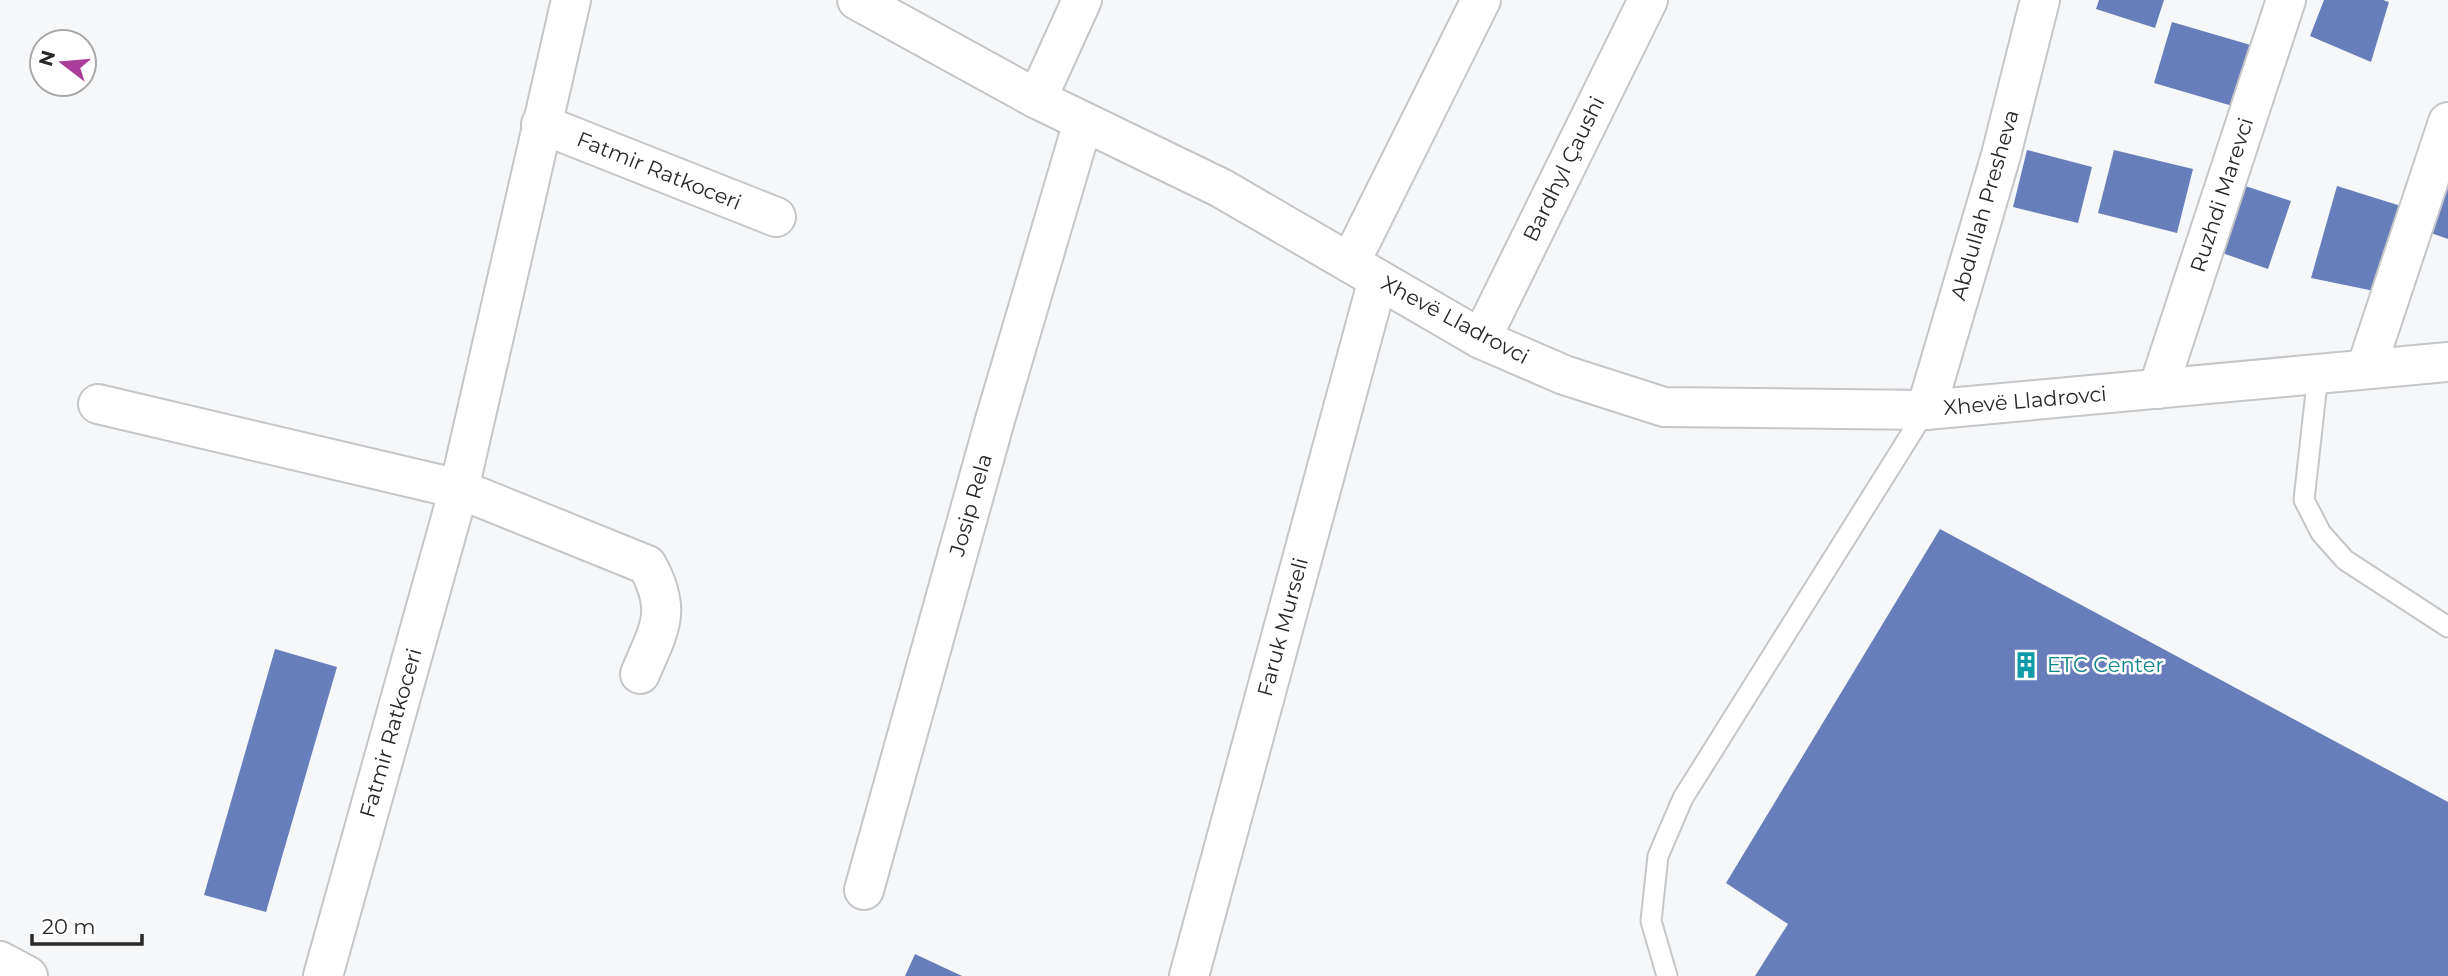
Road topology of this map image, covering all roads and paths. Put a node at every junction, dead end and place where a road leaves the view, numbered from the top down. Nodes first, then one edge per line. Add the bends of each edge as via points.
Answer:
1 (571, 0) edge
2 (858, 0) edge
3 (1082, 0) edge
4 (1480, 0) edge
5 (1648, 0) edge
6 (2040, 0) edge
7 (2286, 0) edge
8 (1037, 99) junction
9 (1083, 122) junction
10 (2448, 122) edge
11 (541, 124) junction
12 (776, 217) dead end
13 (1364, 271) junction
14 (1481, 339) junction
15 (2448, 362) edge
16 (2365, 369) junction
17 (2318, 374) junction
18 (2158, 389) junction
19 (98, 404) dead end
20 (1926, 410) junction
21 (459, 489) junction
22 (2448, 626) edge
23 (640, 674) dead end
24 (864, 890) dead end
25 (0, 961) edge
26 (27, 976) edge
27 (323, 976) edge
28 (1189, 976) edge
29 (1667, 976) edge

1 - 11 street, Fatmir Ratkoceri
2 - 8 street, Xhevë Lladrovci
3 - 8 street
4 - 13 street, Faruk Murseli
5 - 14 street, Bardhyl Çaushi
6 - 20 street, Abdullah Presheva via 2001,155
7 - 18 street, Ruzhdi Marevci
8 - 9 street, Xhevë Lladrovci
9 - 13 street, Xhevë Lladrovci via 1221,188
9 - 24 street, Josip Rela
10 - 16 street
11 - 12 street, Fatmir Ratkoceri
11 - 21 street, Fatmir Ratkoceri
13 - 14 street, Xhevë Lladrovci
13 - 28 street, Faruk Murseli
14 - 20 street, Xhevë Lladrovci via 1564,375 1664,407
15 - 16 street, Xhevë Lladrovci
16 - 17 street, Xhevë Lladrovci
17 - 18 street, Xhevë Lladrovci
17 - 22 lane via 2304,500 2321,533 2345,560
18 - 20 street, Xhevë Lladrovci
19 - 21 street
20 - 29 lane via 1683,798 1658,856 1651,921
21 - 23 street via 647,565 663,607
21 - 27 street, Fatmir Ratkoceri
25 - 26 street

